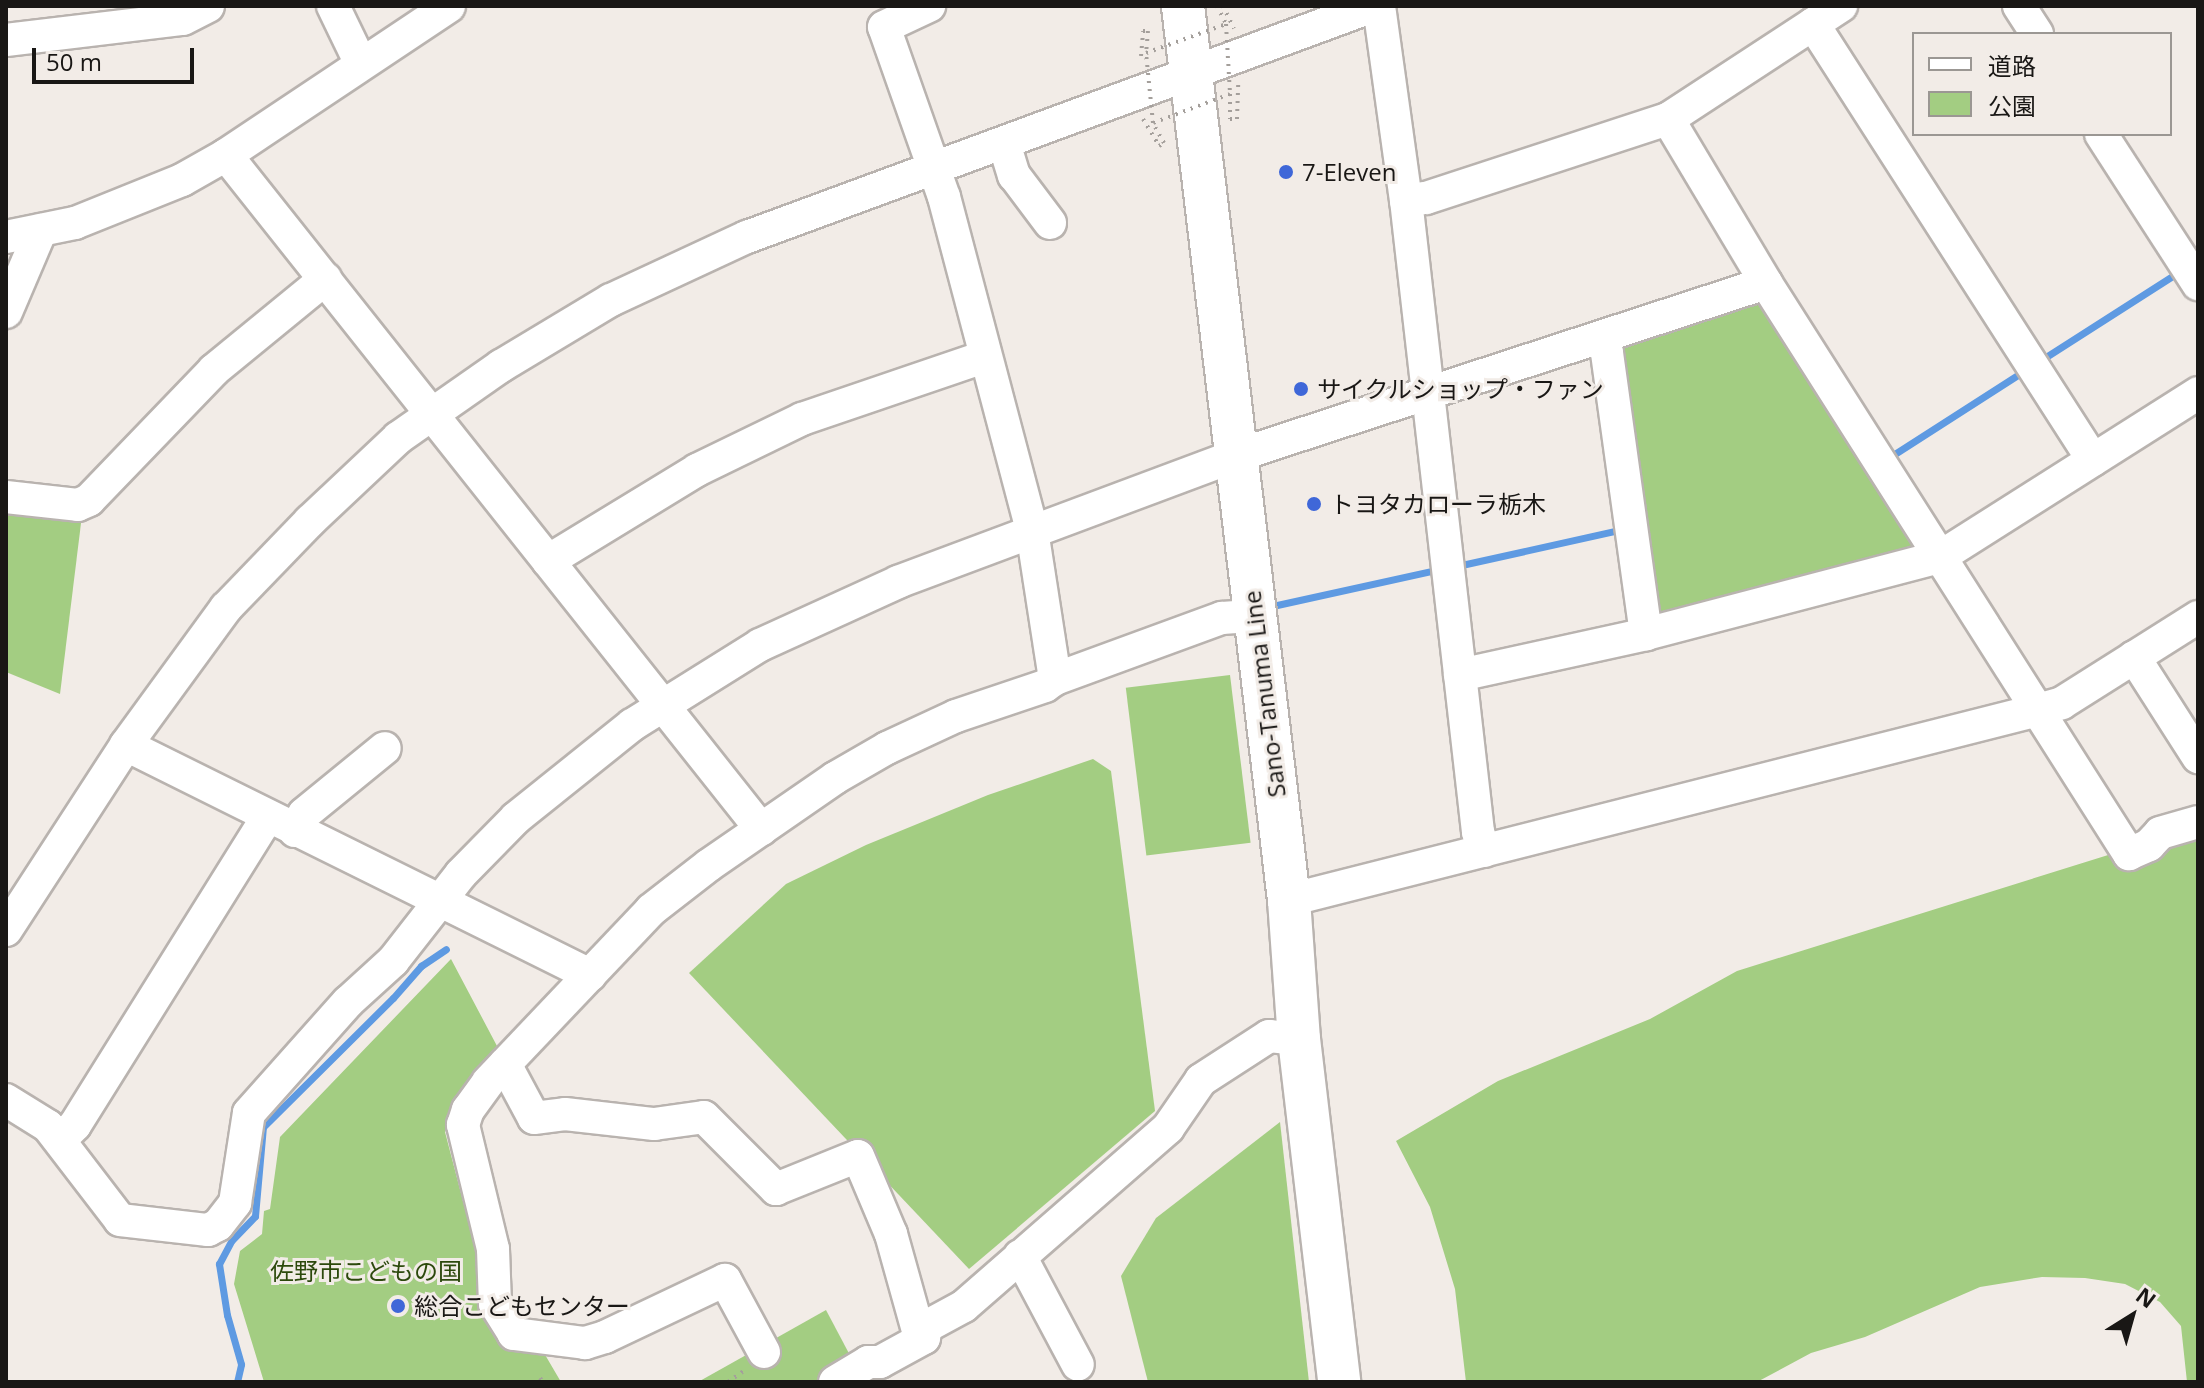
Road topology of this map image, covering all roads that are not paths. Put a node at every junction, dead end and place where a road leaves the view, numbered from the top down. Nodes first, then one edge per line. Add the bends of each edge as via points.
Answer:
1 (208, 6) edge
2 (333, 6) edge
3 (449, 6) edge
4 (929, 6) edge
5 (1183, 6) edge
6 (1373, 6) edge
7 (1379, 6) edge
8 (1841, 6) edge
9 (2019, 6) edge
10 (1813, 24) junction
11 (2036, 32) edge
12 (6, 40) edge
13 (361, 64) junction
14 (1192, 72) junction
15 (1668, 119) junction
16 (2102, 136) edge
17 (1004, 143) junction
18 (226, 155) junction
19 (935, 168) junction
20 (1406, 200) junction
21 (1050, 223) dead end
22 (41, 230) junction
23 (6, 237) edge
24 (325, 279) junction
25 (1766, 283) junction
26 (2198, 284) edge
27 (6, 312) edge
28 (1601, 337) junction
29 (984, 357) junction
30 (1426, 392) junction
31 (2198, 393) edge
32 (431, 414) junction
33 (1235, 456) junction
34 (2093, 460) junction
35 (6, 497) edge
36 (1032, 530) junction
37 (1940, 557) junction
38 (548, 561) junction
39 (1254, 616) junction
40 (2198, 617) edge
41 (1646, 634) junction
42 (2134, 657) junction
43 (1460, 675) junction
44 (1055, 679) junction
45 (663, 706) junction
46 (2038, 710) junction
47 (126, 745) junction
48 (385, 748) dead end
49 (2198, 757) edge
50 (2198, 822) edge
51 (281, 824) junction
52 (761, 829) junction
53 (1484, 851) junction
54 (1289, 900) junction
55 (443, 901) junction
56 (6, 930) edge
57 (590, 975) junction
58 (1299, 1039) junction
59 (492, 1068) junction
60 (6, 1100) edge
61 (60, 1140) junction
62 (1020, 1256) junction
63 (926, 1326) junction
64 (764, 1352) dead end
65 (1078, 1365) dead end
66 (835, 1382) edge
67 (1339, 1382) edge

1 - 12 street via 183,19
2 - 13 street
3 - 13 street
4 - 19 street via 884,27
5 - 14 main road, Sano-Tanuma Line
6 - 14 street
7 - 20 street
8 - 10 street
9 - 11 street
10 - 15 street
10 - 34 street
13 - 18 street
14 - 17 street
14 - 33 main road, Sano-Tanuma Line
15 - 20 street
15 - 25 street
16 - 26 street
17 - 19 street
17 - 21 street via 1014,175
18 - 22 street via 135,201
18 - 24 street
19 - 29 street
19 - 32 street via 675,268 557,331
20 - 30 street
22 - 23 street
22 - 27 street
24 - 32 street
24 - 35 street via 214,370 89,500 78,505
25 - 28 street
25 - 37 street
28 - 30 street
28 - 41 street
29 - 36 street
29 - 38 street via 802,419 697,470
30 - 33 street
30 - 43 street
31 - 34 street
32 - 38 street
32 - 47 street via 359,473 263,567 194,648
33 - 36 street
33 - 39 main road, Sano-Tanuma Line
34 - 37 street
36 - 44 street
36 - 45 street via 813,619 760,645
37 - 41 street
37 - 46 street
38 - 45 street
39 - 44 street via 1222,618
39 - 54 main road, Sano-Tanuma Line
40 - 42 street
41 - 43 street
42 - 46 street via 2062,703
42 - 49 street
43 - 53 street
44 - 52 street via 887,748
45 - 52 street
45 - 55 street via 516,818 461,874
46 - 50 street via 2129,854 2160,833
46 - 53 street
47 - 51 street
47 - 56 street
48 - 51 street via 304,814
51 - 55 street
51 - 61 street
52 - 57 street via 651,910
53 - 54 street
54 - 58 main road, Sano-Tanuma Line
55 - 57 street
55 - 61 street via 249,1113 235,1203 218,1225 208,1230 120,1220
57 - 59 street
58 - 62 street via 1269,1036 1201,1080 1168,1128
58 - 67 main road, Sano-Tanuma Line
59 - 63 street via 534,1118 565,1114 654,1124 704,1117 776,1189 858,1156 891,1234 918,1331
59 - 64 street via 463,1125 493,1249 495,1304 514,1334 585,1343 725,1280
60 - 61 street via 48,1126
62 - 63 street via 964,1306
62 - 65 street
63 - 66 street via 924,1338

